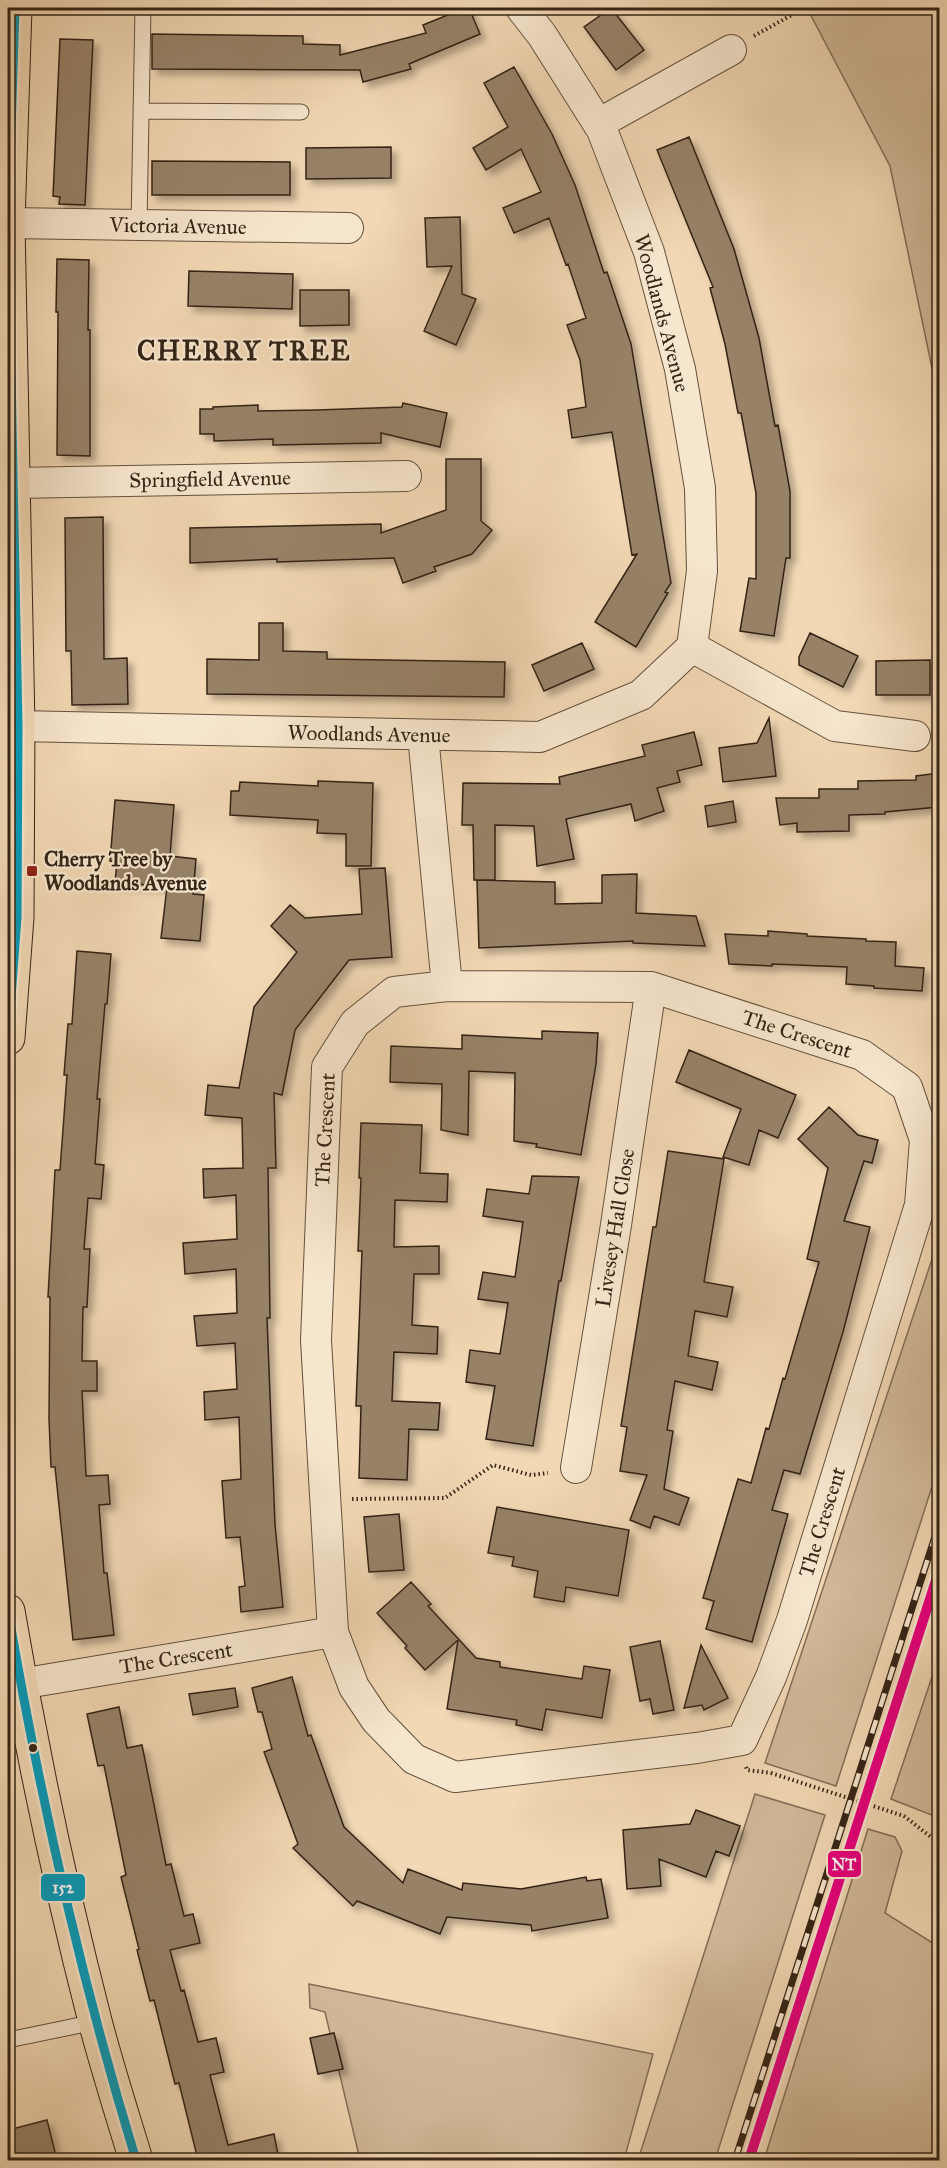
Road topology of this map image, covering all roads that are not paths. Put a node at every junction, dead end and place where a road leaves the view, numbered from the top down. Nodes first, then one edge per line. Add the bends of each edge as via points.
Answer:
1 (15, 8) edge
2 (143, 8) edge
3 (521, 8) edge
4 (730, 50) road end
5 (141, 111) junction
6 (302, 112) dead end
7 (598, 124) junction
8 (8, 223) edge
9 (139, 225) junction
10 (348, 228) dead end
11 (406, 476) dead end
12 (13, 483) junction
13 (692, 647) junction
14 (18, 726) junction
15 (423, 735) junction
16 (915, 736) dead end
17 (12, 917) edge
18 (447, 986) junction
19 (651, 987) junction
20 (8, 1038) edge
21 (576, 1468) road end
22 (8, 1611) edge
23 (333, 1632) junction
24 (20, 1684) junction
25 (95, 2022) junction
26 (8, 2040) edge
27 (136, 2160) edge

1 - 8 main road
2 - 5 lane
3 - 7 street, Woodlands Avenue via 542,34
4 - 7 street
5 - 6 lane
5 - 9 lane
7 - 13 street, Woodlands Avenue via 649,252 680,369 700,488 702,571
8 - 9 street, Victoria Avenue
8 - 12 main road
9 - 10 street, Victoria Avenue
11 - 12 street, Springfield Avenue
12 - 14 main road
13 - 15 street, Woodlands Avenue via 641,695 540,737
13 - 16 street via 835,726
14 - 15 street, Woodlands Avenue
14 - 17 main road
15 - 18 street
17 - 20 main road
18 - 19 street, The Crescent
18 - 23 street, The Crescent via 394,992 355,1023 327,1066 316,1340
19 - 21 street, Livesey Hall Close
19 - 23 street, The Crescent via 862,1055 907,1087 925,1140 920,1205 792,1620 742,1740 455,1777 414,1758 376,1720 354,1688
22 - 24 main road
23 - 24 street, The Crescent
24 - 25 main road via 52,1846
25 - 26 lane
25 - 27 main road

